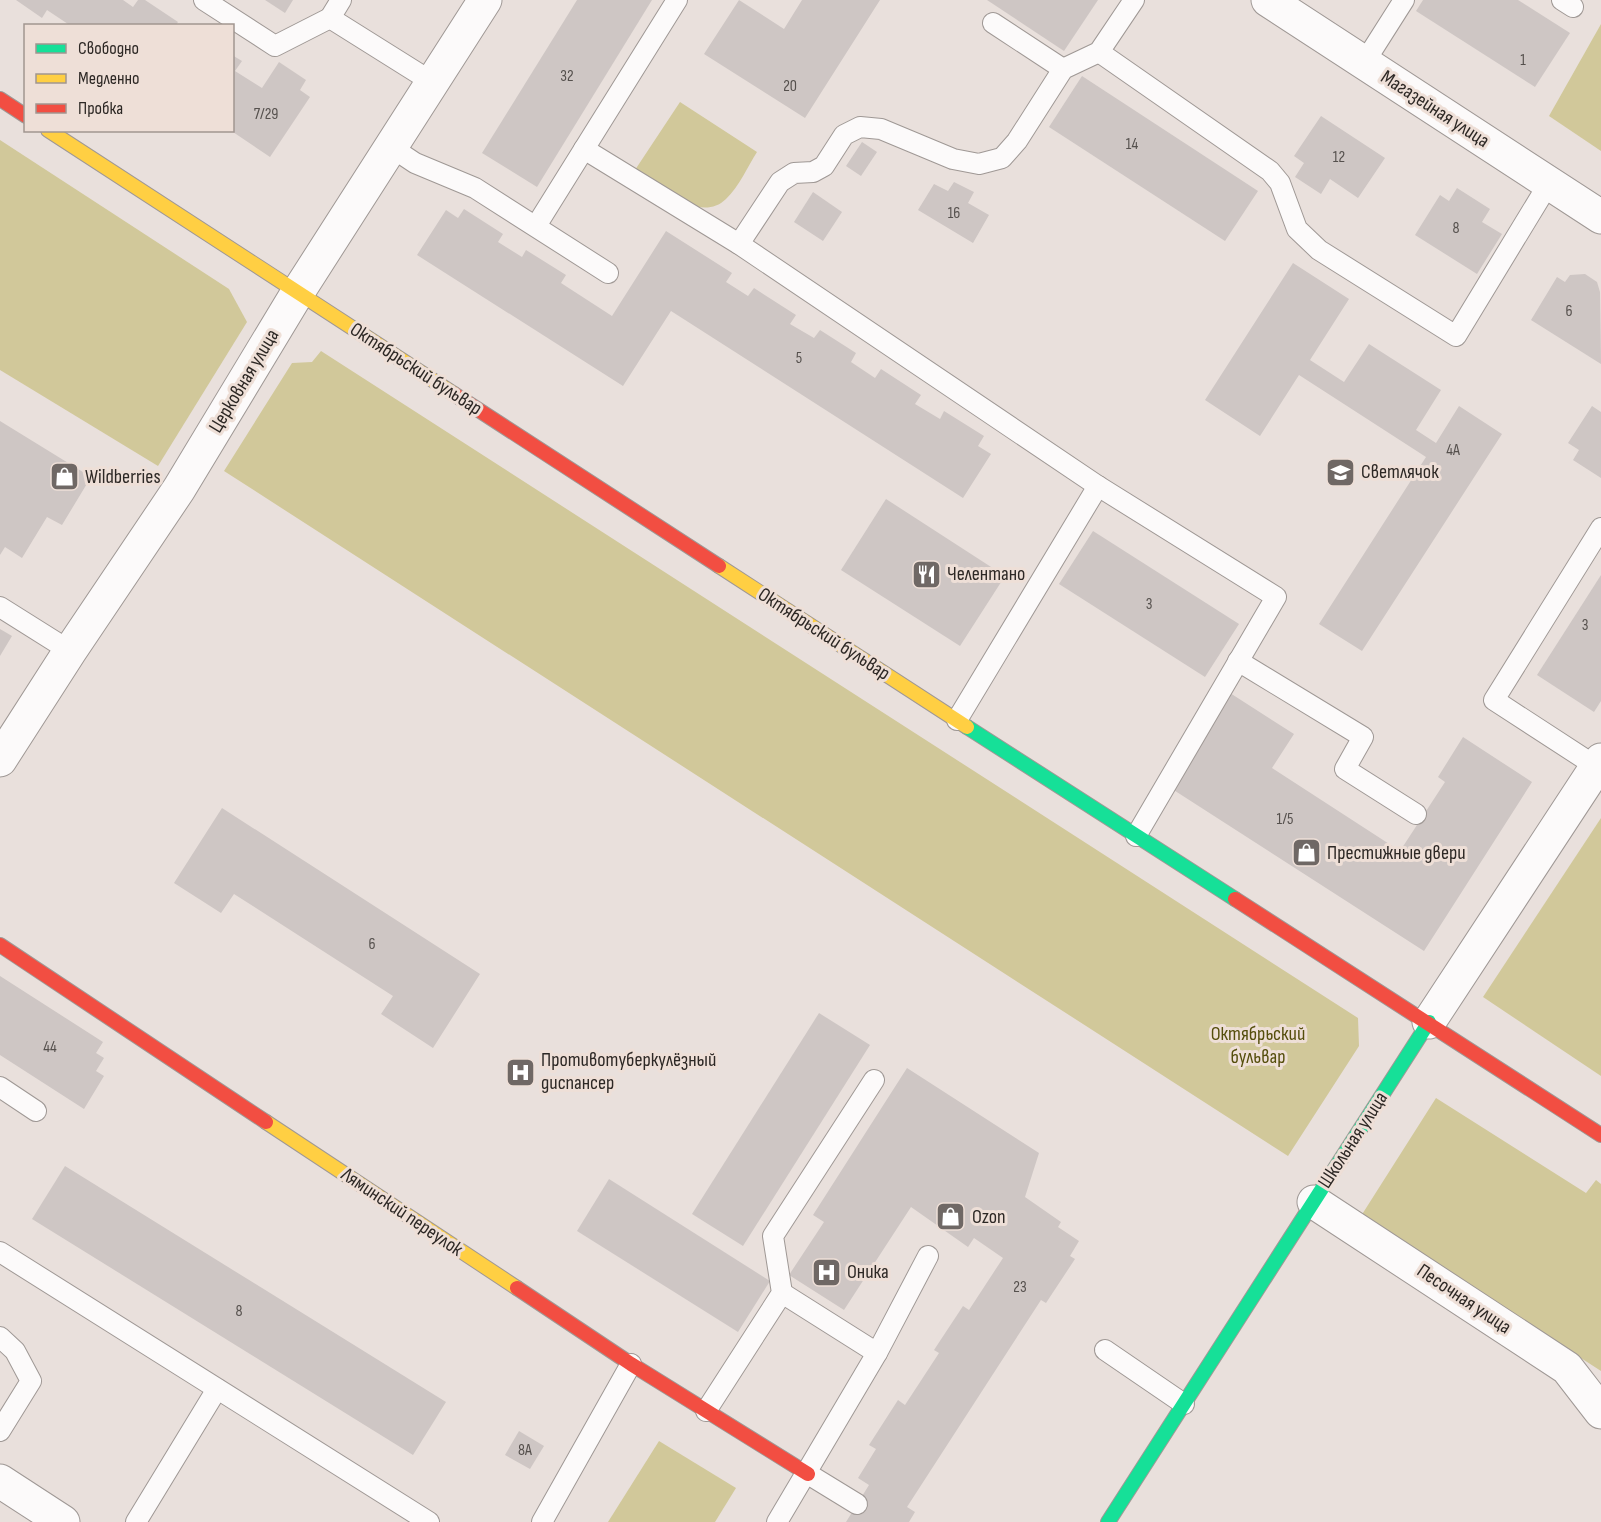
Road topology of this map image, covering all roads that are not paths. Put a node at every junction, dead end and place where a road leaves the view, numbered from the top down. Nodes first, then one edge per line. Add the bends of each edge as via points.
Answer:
1 (204, 0) edge
2 (341, 0) edge
3 (485, 0) edge
4 (677, 0) edge
5 (1134, 0) edge
6 (1269, 0) edge
7 (1404, 0) edge
8 (330, 18) junction
9 (993, 23) dead end
10 (1099, 52) junction
11 (1364, 63) junction
12 (1064, 69) junction
13 (432, 82) junction
14 (0, 99) edge
15 (24, 115) edge
16 (51, 132) edge
17 (391, 147) junction
18 (584, 150) junction
19 (1549, 183) junction
20 (1601, 218) edge
21 (536, 226) junction
22 (739, 244) junction
23 (608, 273) dead end
24 (298, 292) junction
25 (1098, 486) junction
26 (1601, 528) edge
27 (0, 607) edge
28 (70, 651) junction
29 (1238, 661) junction
30 (957, 720) junction
31 (0, 760) edge
32 (1599, 764) edge
33 (1416, 814) dead end
34 (1136, 836) junction
35 (0, 945) edge
36 (1429, 1022) junction
37 (874, 1080) dead end
38 (0, 1087) edge
39 (36, 1111) dead end
40 (1601, 1135) edge
41 (1314, 1202) junction
42 (0, 1252) edge
43 (928, 1256) dead end
44 (782, 1293) junction
45 (0, 1337) edge
46 (1105, 1350) dead end
47 (877, 1353) junction
48 (631, 1364) junction
49 (217, 1389) junction
50 (1184, 1404) junction
51 (706, 1411) junction
52 (1601, 1412) edge
53 (0, 1431) edge
54 (808, 1474) junction
55 (0, 1481) edge
56 (857, 1504) dead end
57 (63, 1522) edge
58 (135, 1522) edge
59 (429, 1522) edge
60 (542, 1522) edge
61 (777, 1522) edge
62 (1108, 1522) edge

1 - 8 lane via 275,46
2 - 8 lane
3 - 13 street, Церковная улица
4 - 18 lane
5 - 10 lane
6 - 11 street, Магазейная улица
7 - 11 lane
8 - 13 lane
9 - 12 lane
10 - 12 lane
10 - 19 lane via 1270,171 1280,183 1297,229 1319,250 1456,336
11 - 19 street, Магазейная улица
12 - 22 lane via 1002,158 979,164 953,159 881,129 860,127 844,135 824,166 813,172 794,173 780,182
13 - 17 street, Церковная улица
14 - 15 main road
16 - 24 main road, Октябрьский бульвар
17 - 21 lane via 415,163 475,188
17 - 24 street, Церковная улица
18 - 21 lane
18 - 22 lane
19 - 20 street, Магазейная улица
21 - 23 lane
22 - 25 lane
24 - 28 street, Церковная улица via 179,489
24 - 30 main road, Октябрьский бульвар
25 - 29 lane via 1276,597
25 - 30 lane
26 - 32 lane via 1494,700
27 - 28 lane
28 - 31 street, Церковная улица
29 - 33 lane via 1363,737 1345,769
29 - 34 lane
30 - 34 main road, Октябрьский бульвар
32 - 36 street, Школьная улица
34 - 36 main road, Октябрьский бульвар
35 - 48 main road, Ляминский переулок
36 - 40 main road, Октябрьский бульвар
36 - 41 main road, Школьная улица
37 - 44 lane via 773,1236
38 - 39 lane
41 - 50 main road, Школьная улица
41 - 52 street, Песочная улица via 1567,1368
42 - 49 lane
43 - 47 lane
44 - 47 lane
44 - 51 lane
45 - 53 lane via 15,1351 31,1381
46 - 50 lane
47 - 54 lane
48 - 51 main road, Ляминский переулок
48 - 60 lane
49 - 58 lane
49 - 59 lane
50 - 62 main road, Школьная улица
51 - 54 main road, Ляминский переулок
54 - 56 lane
54 - 61 lane
55 - 57 street

